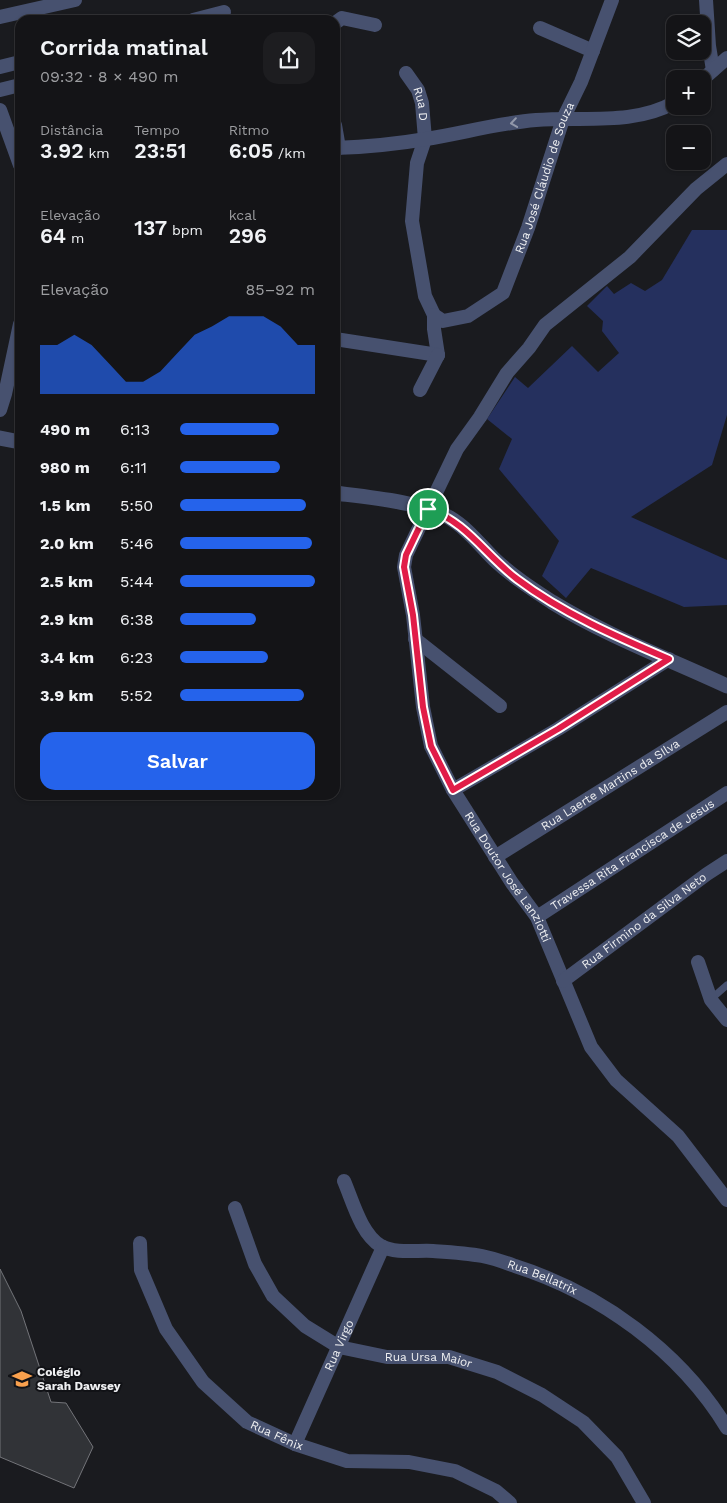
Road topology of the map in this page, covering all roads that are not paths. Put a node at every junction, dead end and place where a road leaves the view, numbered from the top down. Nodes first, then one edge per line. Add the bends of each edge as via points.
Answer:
1 (75, 0) edge
2 (612, 0) edge
3 (706, 0) edge
4 (224, 12) dead end
5 (212, 15) edge
6 (0, 17) edge
7 (340, 19) edge
8 (375, 25) dead end
9 (540, 28) dead end
10 (593, 51) junction
11 (727, 58) edge
12 (15, 63) edge
13 (0, 67) edge
14 (713, 70) joint
15 (406, 73) dead end
16 (15, 86) edge
17 (0, 90) edge
18 (666, 106) edge
19 (0, 110) edge
20 (563, 119) junction
21 (425, 139) junction
22 (340, 148) edge
23 (15, 151) edge
24 (727, 164) edge
25 (439, 318) junction
26 (340, 340) edge
27 (15, 347) edge
28 (438, 355) junction
29 (420, 390) dead end
30 (0, 410) edge
31 (0, 438) edge
32 (15, 441) edge
33 (340, 494) edge
34 (428, 509) junction
35 (415, 638) junction
36 (669, 659) junction
37 (727, 686) edge
38 (500, 706) dead end
39 (727, 712) edge
40 (453, 790) junction
41 (727, 793) edge
42 (495, 857) junction
43 (727, 861) edge
44 (537, 917) junction
45 (698, 962) dead end
46 (563, 981) junction
47 (727, 985) edge
48 (711, 1000) junction
49 (727, 1020) edge
50 (344, 1181) dead end
51 (727, 1200) edge
52 (235, 1208) dead end
53 (140, 1243) dead end
54 (382, 1247) junction
55 (338, 1346) junction
56 (727, 1428) edge
57 (295, 1444) junction
58 (510, 1503) edge
59 (644, 1503) edge

1 - 6 street
2 - 10 street, Rua José Cláudio de Souza
3 - 14 street
4 - 5 street
7 - 8 street
9 - 10 street
10 - 20 street, Rua José Cláudio de Souza
11 - 14 street
12 - 13 street
15 - 21 street, Rua D via 418,90 422,103
16 - 17 street
18 - 20 street via 621,117
19 - 23 street
20 -> 21 street via 493,126
20 - 25 street, Rua José Cláudio de Souza via 503,293 468,316
21 - 22 street
21 - 25 street via 417,163 412,221 425,296
24 - 34 street, Rua Doutor José Lanziotti via 696,189 630,257 545,326 507,373 456,449
25 - 28 street via 434,329
26 - 28 street
27 - 30 street
28 - 29 street
31 - 32 street
33 - 34 street
34 - 35 street, Rua Doutor José Lanziotti via 406,555 404,567
34 - 36 street via 463,527 517,579 553,603
35 - 38 street
35 - 40 street, Rua Doutor José Lanziotti via 431,746
36 - 37 street
36 - 40 street
39 - 42 street, Rua Laerte Martins da SIlva
40 - 42 street, Rua Doutor José Lanziotti
41 - 44 street, Travessa Rita Francisca de Jesus
42 - 44 street, Rua Doutor José Lanziotti
43 - 46 street, Rua Firmino da Silva Neto
44 - 46 street, Rua Doutor José Lanziotti
45 - 48 street
46 - 51 street, Rua Doutor José Lanziotti via 591,1047 616,1080 678,1136
47 - 48 lane
48 - 49 street
50 - 54 street via 364,1229
52 - 55 street, Rua Ursa Maior via 255,1264 273,1296 305,1326
53 - 57 street, Rua Fênix via 141,1270 166,1329 203,1382 247,1422
54 - 55 street, Rua Virgo
54 - 56 street, Rua Bellatrix via 483,1256 564,1284 610,1310 652,1342 686,1375
55 - 57 street, Rua Virgo
55 - 59 street, Rua Ursa Maior via 387,1357 449,1357 497,1372 542,1395 583,1422 617,1457
57 - 58 street, Rua Fênix via 347,1461 409,1462 455,1471 496,1491

